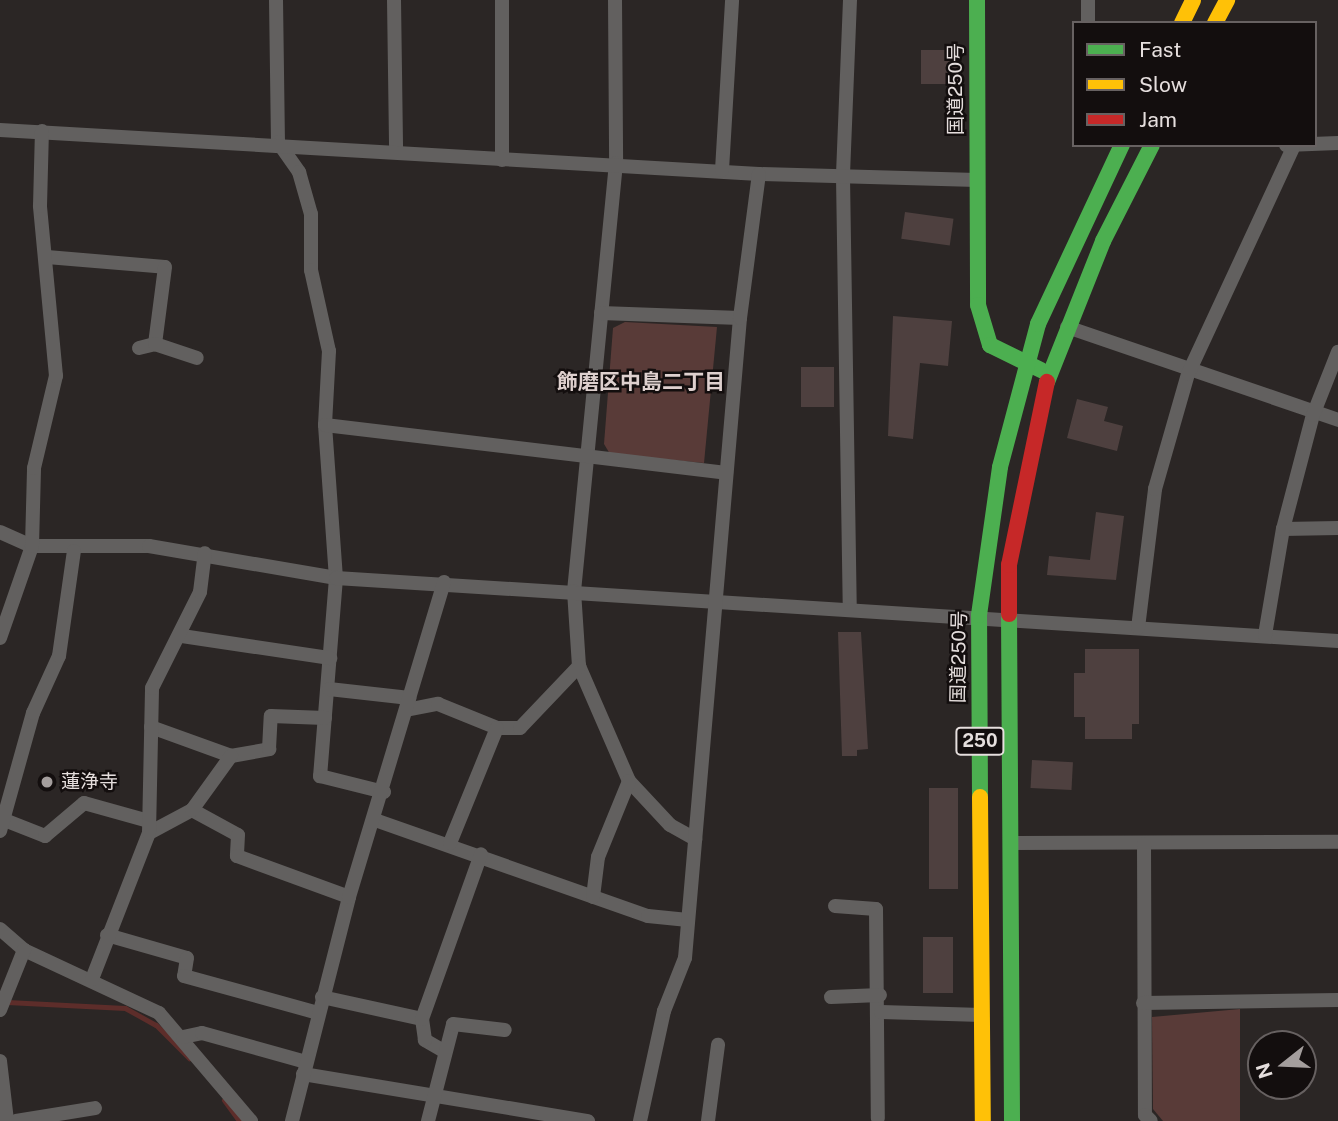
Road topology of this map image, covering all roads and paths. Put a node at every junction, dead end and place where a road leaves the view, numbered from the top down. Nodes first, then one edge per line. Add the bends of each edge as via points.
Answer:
1 (275, 0) edge
2 (394, 0) edge
3 (502, 0) edge
4 (615, 0) edge
5 (732, 0) edge
6 (850, 0) edge
7 (977, 0) edge
8 (1088, 0) edge
9 (1193, 0) edge
10 (1227, 0) edge
11 (1088, 21) edge
12 (1183, 21) edge
13 (1216, 21) edge
14 (0, 130) edge
15 (42, 131) junction
16 (278, 142) junction
17 (1338, 143) edge
18 (1317, 145) edge
19 (1121, 147) edge
20 (1151, 147) edge
21 (1289, 147) edge
22 (396, 150) junction
23 (502, 160) junction
24 (616, 163) junction
25 (722, 170) junction
26 (759, 174) junction
27 (843, 177) junction
28 (977, 180) junction
29 (47, 257) junction
30 (601, 313) junction
31 (740, 318) junction
32 (1067, 327) junction
33 (155, 344) junction
34 (139, 348) dead end
35 (1338, 352) edge
36 (197, 358) dead end
37 (1026, 366) junction
38 (1049, 371) junction
39 (1188, 374) junction
40 (1313, 415) junction
41 (1338, 419) edge
42 (325, 425) junction
43 (587, 457) junction
44 (726, 473) junction
45 (1338, 528) edge
46 (1283, 529) junction
47 (0, 532) edge
48 (32, 546) junction
49 (74, 551) junction
50 (205, 553) junction
51 (336, 578) junction
52 (444, 582) junction
53 (574, 591) junction
54 (715, 602) junction
55 (850, 607) junction
56 (979, 615) junction
57 (1008, 618) junction
58 (1138, 628) junction
59 (1265, 635) junction
60 (182, 636) junction
61 (0, 638) edge
62 (1338, 641) edge
63 (330, 658) junction
64 (579, 666) junction
65 (329, 689) junction
66 (407, 704) junction
67 (325, 718) junction
68 (150, 727) junction
69 (498, 728) junction
70 (231, 755) junction
71 (0, 772) edge
72 (14, 779) junction
73 (629, 781) junction
74 (384, 792) junction
75 (192, 810) junction
76 (375, 820) junction
77 (3, 826) edge
78 (149, 827) junction
79 (695, 839) junction
80 (1338, 842) edge
81 (1010, 843) junction
82 (450, 844) junction
83 (1143, 844) junction
84 (481, 854) junction
85 (349, 897) junction
86 (593, 897) junction
87 (835, 906) dead end
88 (688, 920) junction
89 (0, 929) edge
90 (107, 934) junction
91 (24, 950) junction
92 (93, 979) junction
93 (880, 995) junction
94 (321, 997) junction
95 (831, 997) dead end
96 (1338, 1000) edge
97 (2, 1003) edge
98 (1143, 1003) junction
99 (881, 1012) junction
100 (318, 1013) junction
101 (982, 1015) junction
102 (422, 1019) junction
103 (505, 1030) dead end
104 (183, 1037) junction
105 (718, 1045) dead end
106 (442, 1050) junction
107 (0, 1061) edge
108 (305, 1068) junction
109 (432, 1096) junction
110 (95, 1108) dead end
111 (878, 1118) dead end
112 (7, 1121) edge
113 (16, 1121) edge
114 (251, 1121) edge
115 (292, 1121) edge
116 (428, 1121) edge
117 (588, 1121) edge
118 (639, 1121) edge
119 (708, 1121) edge
120 (983, 1121) edge
121 (1012, 1121) edge
122 (1151, 1121) edge

1 - 16 street
2 - 22 street
3 - 23 street
4 - 24 street
5 - 25 street
6 - 27 street
7 - 28 highway, 国道250号
8 - 11 street
9 - 12 highway
10 - 13 highway
14 - 15 street
15 - 16 street
15 - 29 street via 40,206
16 - 22 street
16 - 42 street via 299,172 311,214 310,270 329,351
17 - 18 street
19 - 37 highway, 国道250号 / 250 via 1038,324
20 - 32 highway, 250
21 - 39 street
22 - 23 street
23 - 24 street
24 - 25 street
24 - 30 street
25 - 26 street
26 - 27 street
26 - 31 street
27 - 28 street
27 - 55 street
28 - 37 highway, 国道250号 via 978,305 990,345
29 - 33 street via 165,267
29 - 48 street via 56,376 34,468
30 - 31 street
30 - 43 street
31 - 44 street
32 - 38 highway, 250
32 - 39 street
33 - 34 street
33 - 36 street
35 - 40 street
37 - 38 highway, 国道250号
37 - 56 highway, 国道250号 / 250 via 1000,467
38 - 57 highway, 250 via 1021,491
39 - 40 street
39 - 58 street via 1155,489
40 - 41 street
40 - 46 street
42 - 43 street
42 - 51 street
43 - 44 street
43 - 53 street
44 - 54 street
45 - 46 street
46 - 59 street
47 - 48 street
48 - 49 street
48 - 61 street
49 - 50 street via 149,546
49 - 72 street via 59,656 33,713
50 - 51 street
50 - 60 street via 200,592
51 - 52 street
51 - 63 street
52 - 53 street
52 - 66 street
53 - 54 street
53 - 64 street
54 - 55 street
54 - 79 street
55 - 56 street
56 - 57 street
56 - 101 highway, 国道250号 / 250
57 - 58 street
57 - 81 highway, 250
58 - 59 street
59 - 62 street
60 - 63 street
60 - 68 street via 152,688
63 - 65 street
64 - 69 street via 520,728
64 - 73 street
65 - 66 street
65 - 67 street
66 - 69 street via 438,704
66 - 74 street
67 - 70 street via 271,716 270,749
67 - 74 street via 320,776
68 - 70 street
68 - 78 street
69 - 82 street
70 - 75 street
71 - 72 street
72 - 77 street
73 - 79 street via 670,825
73 - 86 street via 598,858
74 - 76 street
75 - 78 street
75 - 85 street via 238,835 237,856
76 - 82 street
76 - 85 street
77 - 78 street via 45,836 83,803
78 - 90 street
79 - 88 street
80 - 83 street
81 - 83 street
81 - 121 highway, 250
82 - 84 street
83 - 98 street
84 - 86 street
84 - 102 street
85 - 94 street
86 - 88 street via 649,916
87 - 93 street via 876,909
88 - 118 street via 685,958 664,1011
89 - 91 street
90 - 92 street
90 - 100 street via 187,958 184,976
91 - 92 street
91 - 97 street
92 - 104 street via 159,1013
93 - 95 street
93 - 99 street
94 - 100 street
94 - 102 street
96 - 98 street
98 - 122 street via 1145,1115
99 - 101 street
99 - 111 street
100 - 108 street
101 - 120 highway, 国道250号 / 250
102 - 106 street via 425,1040
103 - 106 street via 460,1021
104 - 108 street via 202,1033
104 - 114 street
105 - 119 street
106 - 109 street
107 - 112 street
108 - 109 street
108 - 115 street
109 - 116 street
109 - 117 street
110 - 113 street

